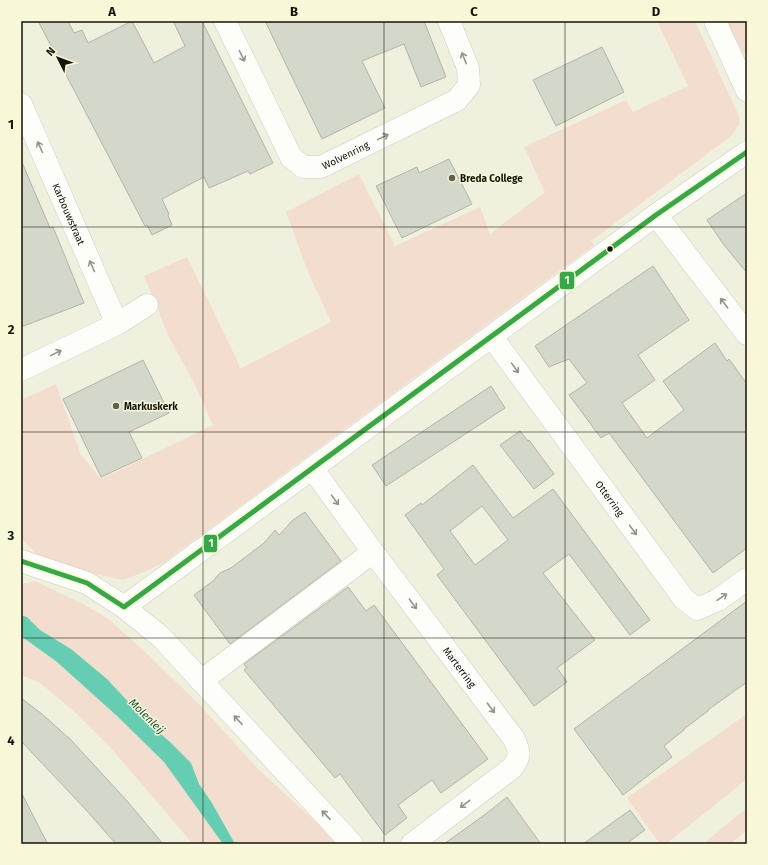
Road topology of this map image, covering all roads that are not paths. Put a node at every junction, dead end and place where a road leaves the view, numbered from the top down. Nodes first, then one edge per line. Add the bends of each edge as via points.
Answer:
1 (225, 21) edge
2 (449, 21) edge
3 (715, 21) edge
4 (747, 91) edge
5 (21, 104) edge
6 (747, 152) edge
7 (656, 215) junction
8 (147, 305) dead end
9 (117, 324) junction
10 (747, 334) edge
11 (492, 337) junction
12 (21, 370) edge
13 (312, 468) junction
14 (373, 552) junction
15 (21, 561) edge
16 (747, 579) edge
17 (124, 607) junction
18 (201, 680) junction
19 (352, 844) edge
20 (412, 844) edge

1 -> 2 street, Wolvenring via 291,157 303,167 321,167 457,100 469,85 468,68
3 - 4 street
9 -> 5 street, Karbouwstraat
6 - 7 street
10 -> 7 street
7 - 11 street
8 - 9 street
12 -> 9 street
11 - 13 street
11 -> 16 street, Otterring via 684,599 696,609 718,600
13 -> 14 street, Marterring
13 - 17 street
14 - 18 street
14 -> 20 street, Marterring via 519,748 519,758 512,768
15 - 17 street via 87,583
17 - 18 street via 160,637
19 -> 18 street

